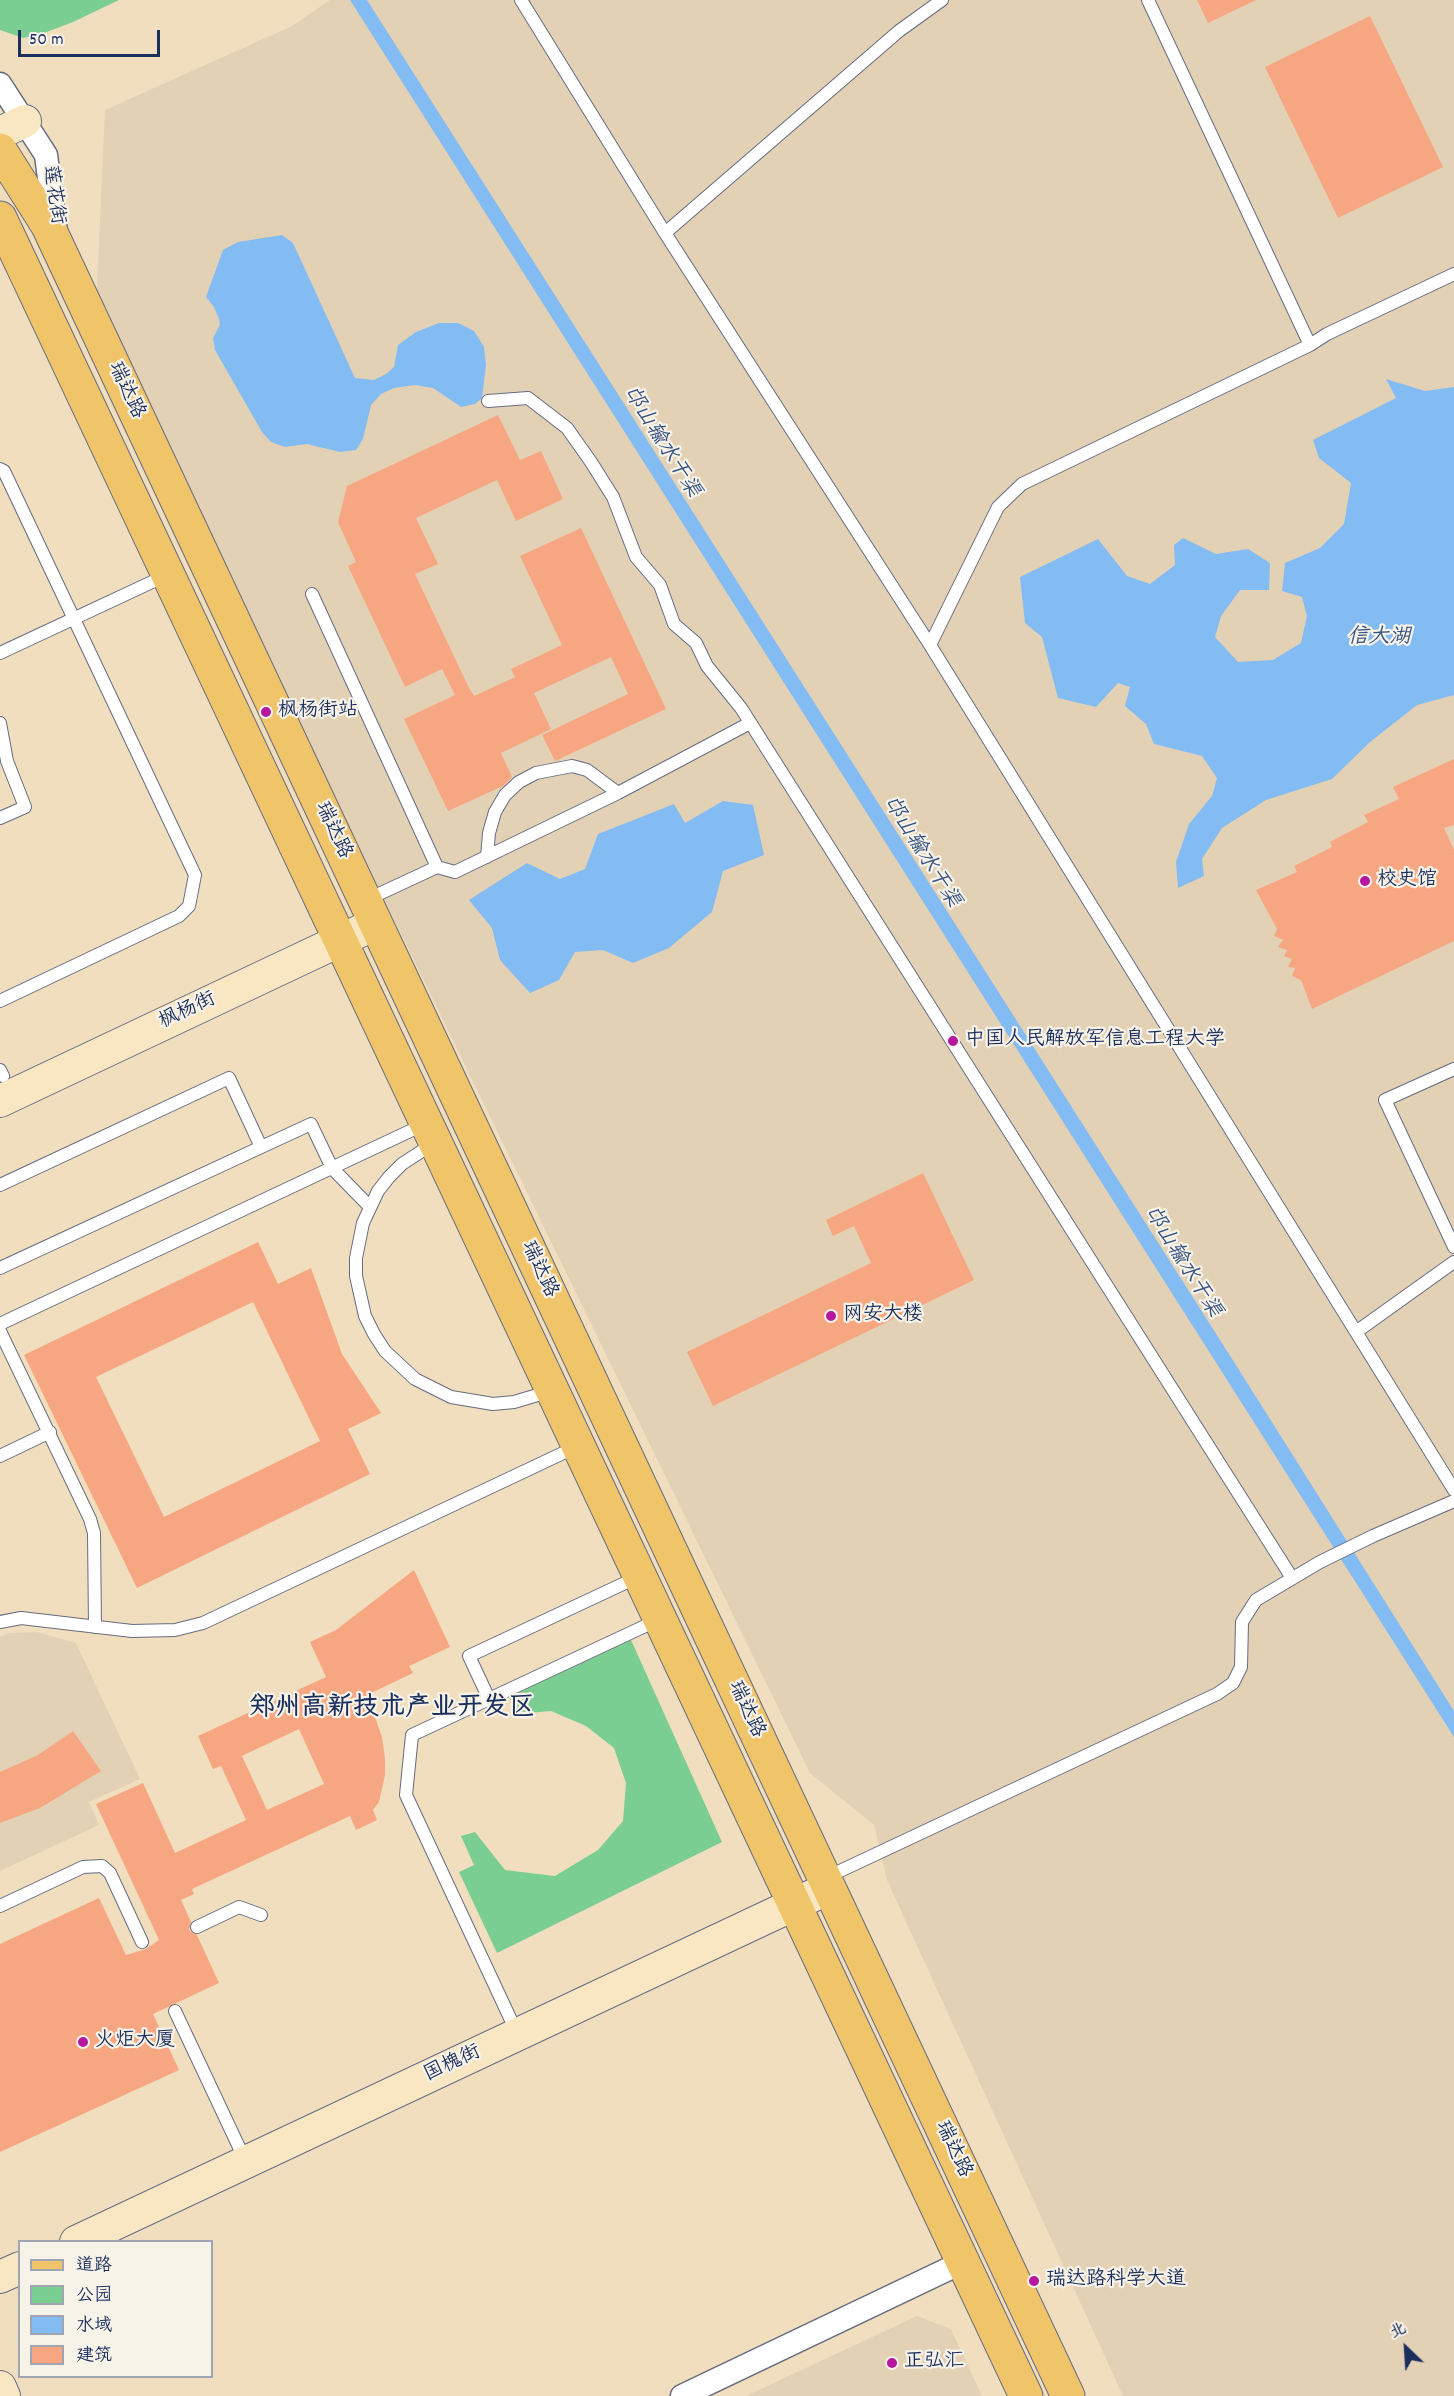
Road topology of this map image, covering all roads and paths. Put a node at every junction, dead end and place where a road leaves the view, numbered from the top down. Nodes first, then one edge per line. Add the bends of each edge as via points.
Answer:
1 (521, 0) edge
2 (942, 0) edge
3 (1148, 0) edge
4 (8, 110) edge
5 (0, 150) edge
6 (0, 218) edge
7 (665, 233) junction
8 (59, 249) junction
9 (1454, 274) edge
10 (1310, 345) junction
11 (488, 401) dead end
12 (0, 469) edge
13 (169, 574) junction
14 (312, 594) dead end
15 (74, 619) junction
16 (930, 645) junction
17 (0, 653) edge
18 (0, 723) edge
19 (750, 723) junction
20 (618, 794) junction
21 (0, 818) edge
22 (487, 857) junction
23 (437, 867) junction
24 (369, 910) junction
25 (336, 930) junction
26 (0, 1001) edge
27 (1454, 1069) edge
28 (1, 1081) edge
29 (434, 1135) junction
30 (261, 1147) junction
31 (332, 1168) junction
32 (0, 1185) edge
33 (370, 1206) junction
34 (1454, 1247) edge
35 (1454, 1262) edge
36 (0, 1268) edge
37 (0, 1324) edge
38 (0, 1331) edge
39 (1356, 1332) junction
40 (554, 1390) junction
41 (50, 1432) junction
42 (578, 1446) junction
43 (0, 1456) edge
44 (1454, 1490) edge
45 (1454, 1501) edge
46 (640, 1576) junction
47 (1292, 1578) junction
48 (660, 1619) junction
49 (0, 1622) edge
50 (94, 1626) junction
51 (489, 1699) junction
52 (826, 1883) junction
53 (794, 1904) junction
54 (0, 1906) edge
55 (261, 1915) dead end
56 (197, 1927) dead end
57 (142, 1942) dead end
58 (175, 2011) dead end
59 (517, 2034) junction
60 (246, 2162) junction
61 (78, 2240) edge
62 (963, 2262) junction
63 (18, 2269) edge
64 (0, 2277) edge
65 (0, 2388) edge
66 (4, 2396) edge
67 (682, 2396) edge
68 (1026, 2396) edge
69 (1068, 2396) edge

1 - 7 lane
2 - 7 lane via 898,31
3 - 10 lane
4 - 8 street, 莲花街 via 46,155
5 - 8 main road, 瑞达路
6 - 13 main road, 瑞达路
7 - 16 lane
8 - 24 main road, 瑞达路
9 - 10 lane
10 - 16 lane via 1022,484 998,507
11 - 19 lane via 528,398 567,428 613,497 636,557 660,585 674,624 696,643 707,666
12 - 15 lane
13 - 15 lane
13 - 25 main road, 瑞达路
14 - 23 lane
15 - 17 lane
15 - 26 lane via 195,875 194,890 189,906 179,916
16 - 39 lane
18 - 21 lane via 7,761 25,807
19 - 20 lane
19 - 47 lane
20 - 22 lane
20 - 22 lane via 587,770 572,766 519,782 500,804 489,833
22 - 23 lane via 455,872
23 - 24 lane
24 - 25 street, 枫杨街
24 - 52 main road, 瑞达路
25 - 28 street, 枫杨街
25 - 29 main road, 瑞达路
27 - 34 lane via 1385,1100
29 - 31 lane
29 - 33 lane via 402,1164
29 - 40 main road, 瑞达路
30 - 31 lane via 311,1124
30 - 32 lane via 229,1078
30 - 36 lane
31 - 33 lane
31 - 37 lane
33 - 40 lane via 356,1258 359,1296 374,1334 399,1366 432,1389 471,1402 514,1402
35 - 39 lane
38 - 41 lane
39 - 44 lane
40 - 42 main road, 瑞达路
41 - 43 lane
41 - 50 lane via 83,1500 94,1533
42 - 46 main road, 瑞达路
42 - 50 lane via 203,1623 153,1631
45 - 47 lane via 1373,1536
46 - 48 main road, 瑞达路
46 - 51 lane via 469,1656
47 - 52 lane via 1256,1600 1242,1622 1241,1667 1233,1683 1217,1695
48 - 51 lane
48 - 53 main road, 瑞达路
49 - 50 lane via 21,1618
51 - 59 lane via 412,1735 406,1795
52 - 53 street, 国槐街
52 - 69 main road, 瑞达路
53 - 59 street, 国槐街
53 - 62 main road, 瑞达路
54 - 57 lane via 83,1867 102,1866 110,1873
55 - 56 lane via 239,1907
58 - 60 lane
59 - 60 street, 国槐街
60 - 61 street, 国槐街
62 - 67 street
62 - 68 main road, 瑞达路
63 - 64 street
65 - 66 street

